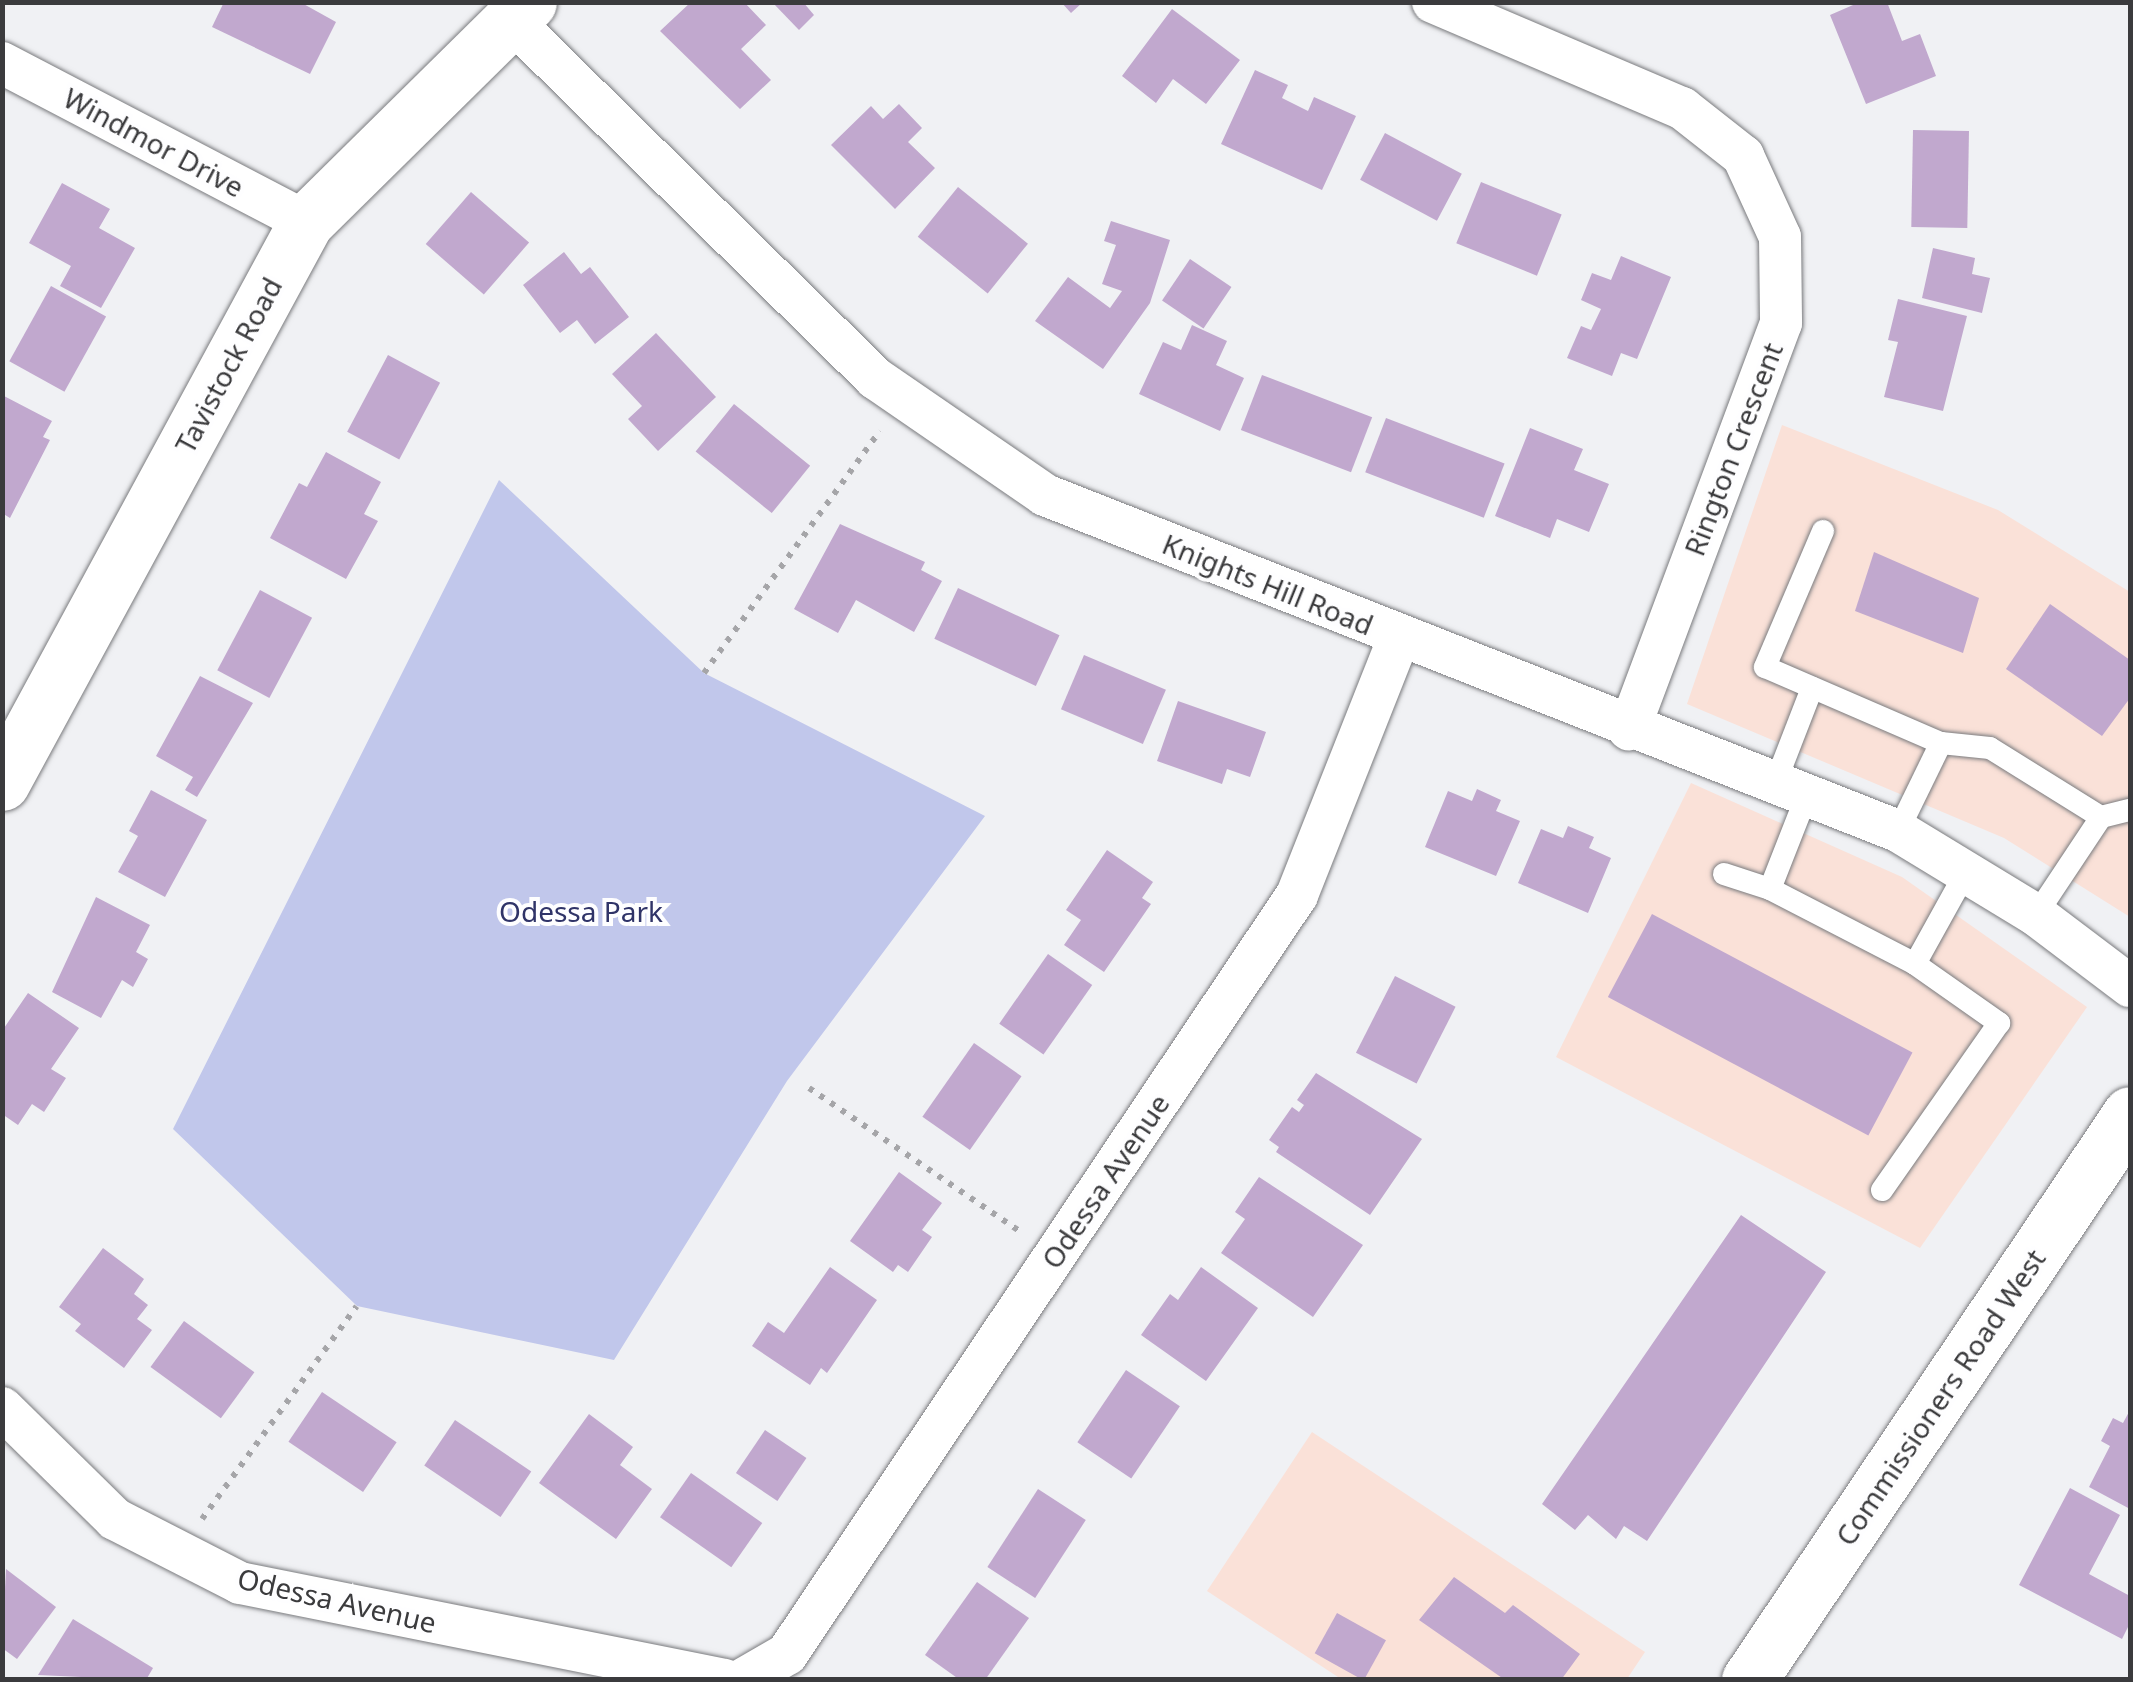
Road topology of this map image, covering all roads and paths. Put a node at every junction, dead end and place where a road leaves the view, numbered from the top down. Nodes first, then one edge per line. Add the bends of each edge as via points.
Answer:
1 (1433, 2) edge
2 (520, 11) edge
3 (2, 62) edge
4 (306, 222) junction
5 (904, 398) junction
6 (1822, 531) dead end
7 (1399, 637) junction
8 (704, 673) dead end
9 (1812, 688) junction
10 (1628, 729) junction
11 (1942, 743) junction
12 (2, 783) edge
13 (1792, 786) junction
14 (2130, 810) edge
15 (2101, 817) junction
16 (1898, 831) junction
17 (1967, 870) junction
18 (1724, 874) dead end
19 (1770, 889) junction
20 (2036, 915) junction
21 (1915, 964) junction
22 (2130, 986) edge
23 (810, 1088) dead end
24 (2130, 1114) edge
25 (1882, 1190) dead end
26 (1055, 1255) junction
27 (357, 1306) dead end
28 (2, 1408) edge
29 (178, 1551) junction
30 (724, 1680) edge
31 (742, 1680) edge
32 (1748, 1680) edge

1 - 10 street, Rington Crescent via 1682,108 1743,156 1780,237 1780,323
2 - 4 street, Tavistock Road
2 - 5 street, Knights Hill Road via 876,378
3 - 4 street, Windmor Drive
4 - 12 street, Tavistock Road
5 - 7 street, Knights Hill Road via 1045,494
5 - 8 path
6 - 9 lane via 1764,667
7 - 10 street, Knights Hill Road
7 - 26 street, Odessa Avenue via 1298,895
9 - 11 lane
9 - 13 lane
10 - 13 street, Knights Hill Road
11 - 15 lane via 1990,748
11 - 16 lane
13 - 16 street, Knights Hill Road
13 - 19 lane
14 - 15 lane
15 - 20 lane
16 - 17 street, Knights Hill Road
17 - 20 street, Knights Hill Road
17 - 21 lane
18 - 19 lane
19 - 21 lane
20 - 22 street, Knights Hill Road
21 - 25 lane via 1998,1024
23 - 26 path
24 - 32 street, Commissioners Road West
26 - 31 street, Odessa Avenue via 786,1654
27 - 29 path
28 - 29 street, Odessa Avenue via 115,1518
29 - 30 street, Odessa Avenue via 240,1583

